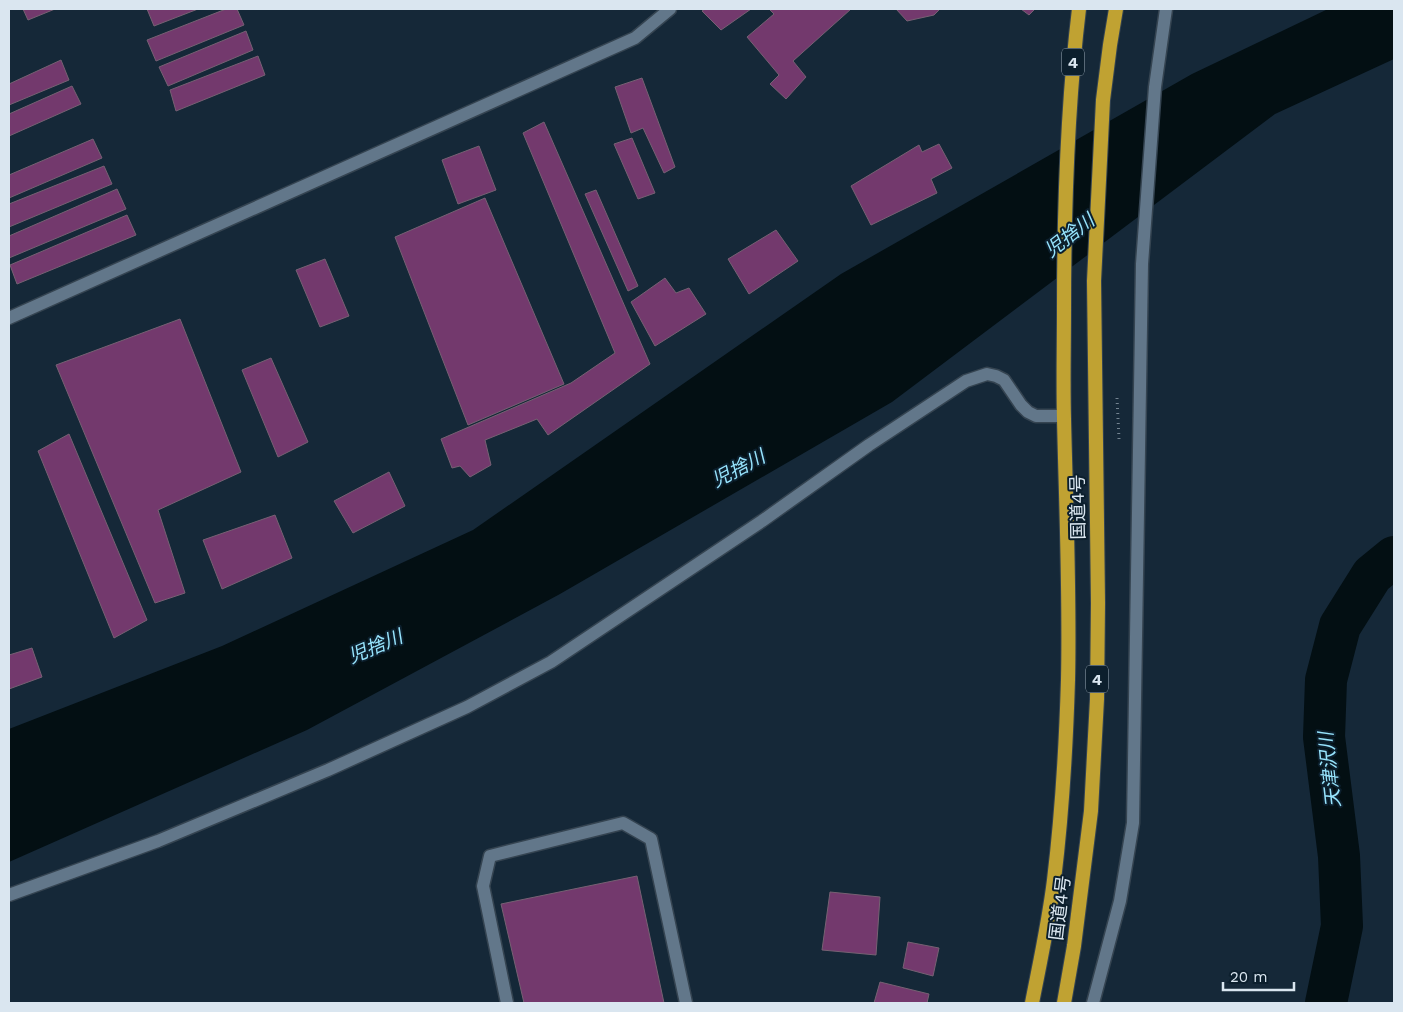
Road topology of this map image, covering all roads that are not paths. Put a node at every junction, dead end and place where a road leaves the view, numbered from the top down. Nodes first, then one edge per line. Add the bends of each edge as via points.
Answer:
1 (670, 9) edge
2 (1079, 9) edge
3 (1116, 9) edge
4 (1166, 9) edge
5 (9, 318) edge
6 (1064, 416) junction
7 (9, 895) edge
8 (507, 1003) edge
9 (686, 1003) edge
10 (1032, 1003) edge
11 (1064, 1003) edge
12 (1093, 1003) edge

1 - 5 street via 635,38
2 - 6 highway, 国道4号 / 4 via 1066,171
3 - 11 highway, 国道4号 / 4 via 1104,100 1094,281 1098,593 1091,811
4 - 12 street via 1155,87 1142,264 1133,823 1120,900
6 - 7 street via 1036,416 1028,412 1004,380 996,376 987,374 966,381 552,662 467,707 328,770 158,841
6 - 10 highway, 国道4号 / 4 via 1068,679 1062,800 1054,882
8 - 9 street via 483,886 490,856 623,823 651,839

